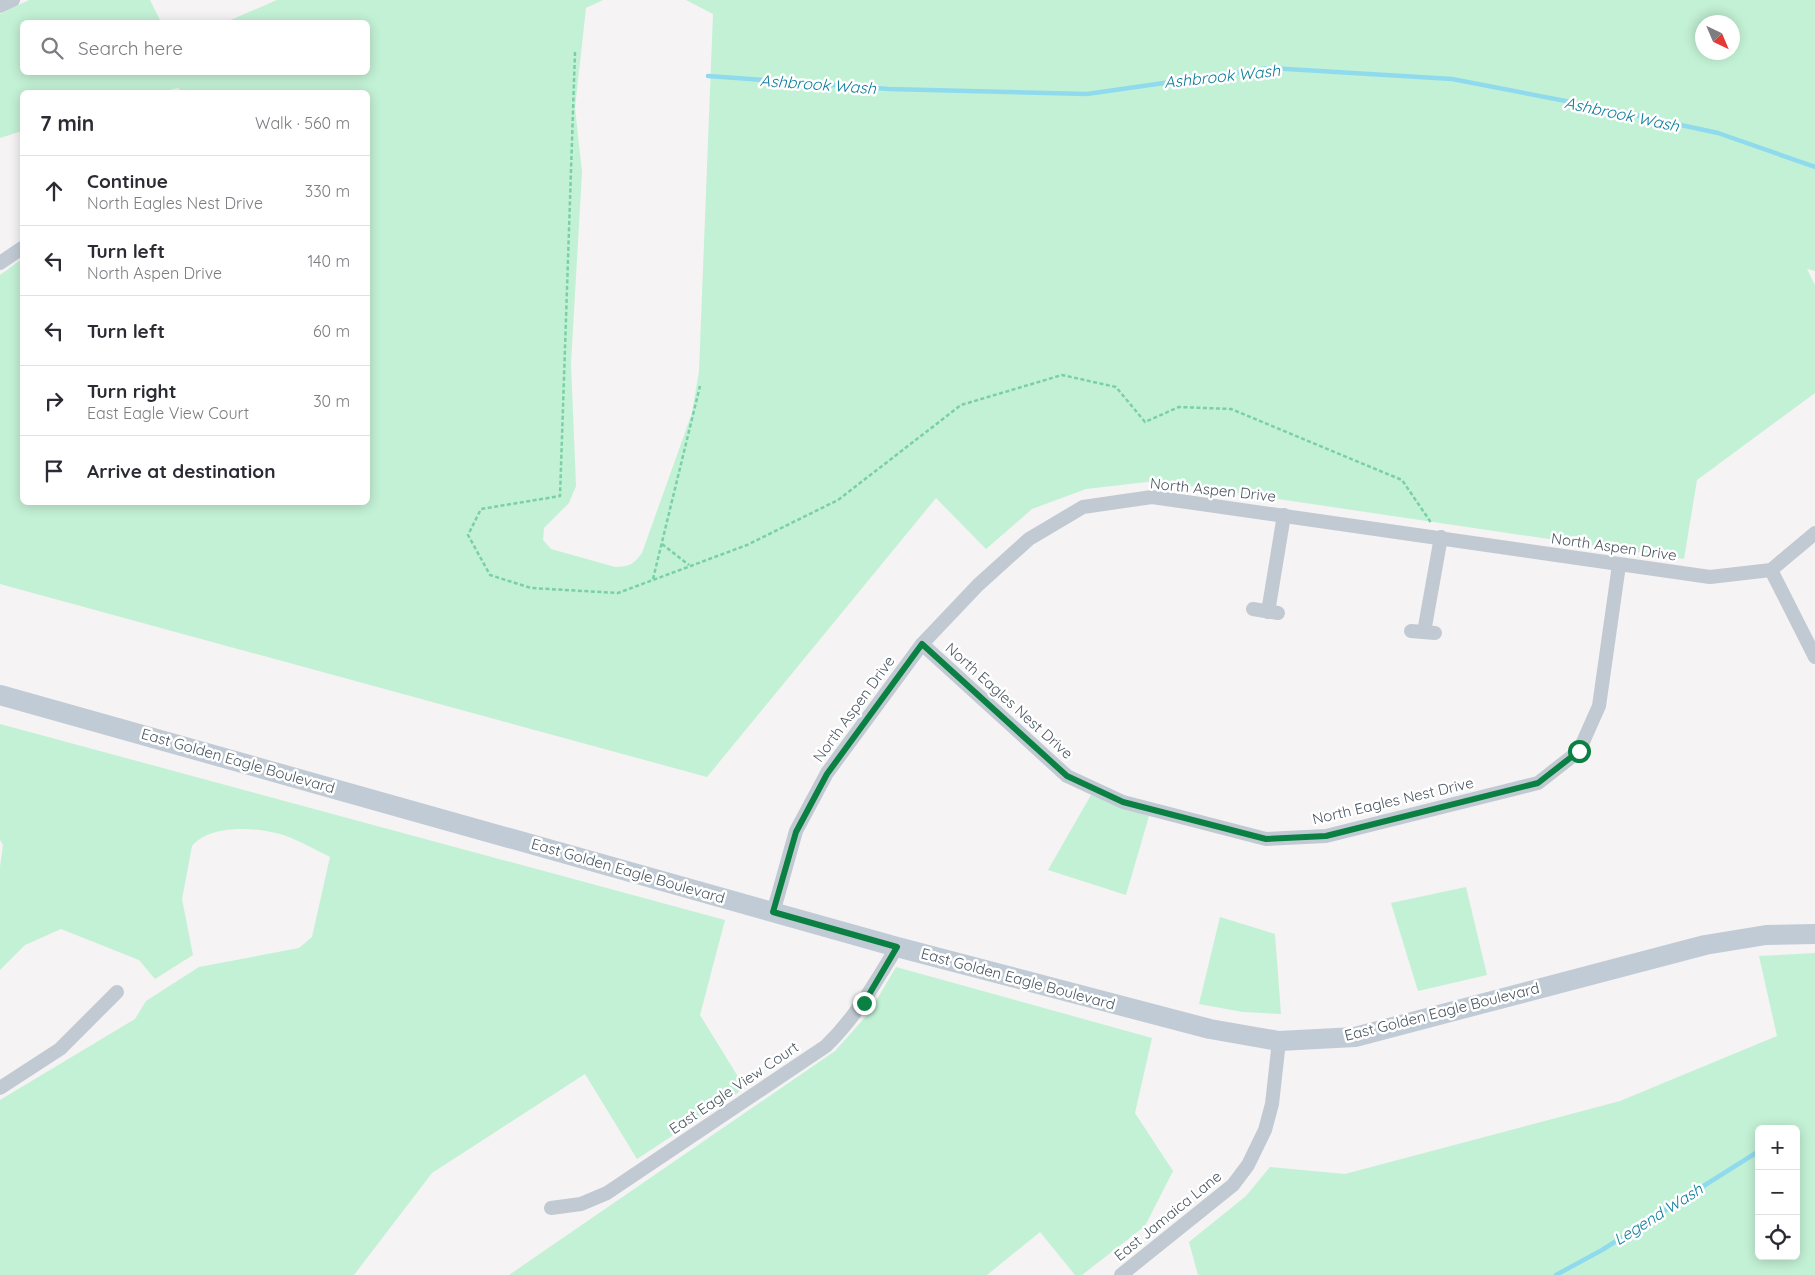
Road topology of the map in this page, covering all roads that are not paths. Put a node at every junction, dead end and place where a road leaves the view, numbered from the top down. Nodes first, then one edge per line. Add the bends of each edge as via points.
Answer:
1 (13, 0) edge
2 (0, 6) edge
3 (20, 249) edge
4 (0, 264) edge
5 (1284, 515) junction
6 (1815, 533) edge
7 (1441, 537) junction
8 (1619, 566) junction
9 (1771, 570) junction
10 (1266, 611) dead end
11 (1423, 632) dead end
12 (922, 644) junction
13 (1815, 657) edge
14 (0, 695) edge
15 (773, 912) junction
16 (1815, 934) edge
17 (897, 947) junction
18 (117, 992) dead end
19 (1279, 1041) junction
20 (0, 1088) edge
21 (551, 1208) dead end
22 (1121, 1275) edge

1 - 2 street
3 - 4 street
5 - 7 street, North Aspen Drive
5 - 10 street
5 - 12 street, North Aspen Drive via 1152,497 1083,506 1029,539 978,585
6 - 9 street
7 - 8 street, North Aspen Drive
7 - 11 street
8 - 9 street, North Aspen Drive via 1710,577
8 - 12 street, North Eagles Nest Drive via 1599,706 1579,751 1538,783 1326,836 1266,839 1123,802 1067,776
9 - 13 street
12 - 15 street, North Aspen Drive via 827,774 796,832
14 - 15 street, East Golden Eagle Boulevard
15 - 17 street, East Golden Eagle Boulevard
16 - 19 street, East Golden Eagle Boulevard via 1766,935 1705,945 1355,1037
17 - 19 street, East Golden Eagle Boulevard via 1210,1029
17 - 21 street, East Eagle View Court via 864,1003 826,1046 607,1194 581,1204
18 - 20 street via 60,1049
19 - 22 street, East Jamaica Lane via 1272,1104 1248,1165 1233,1185

